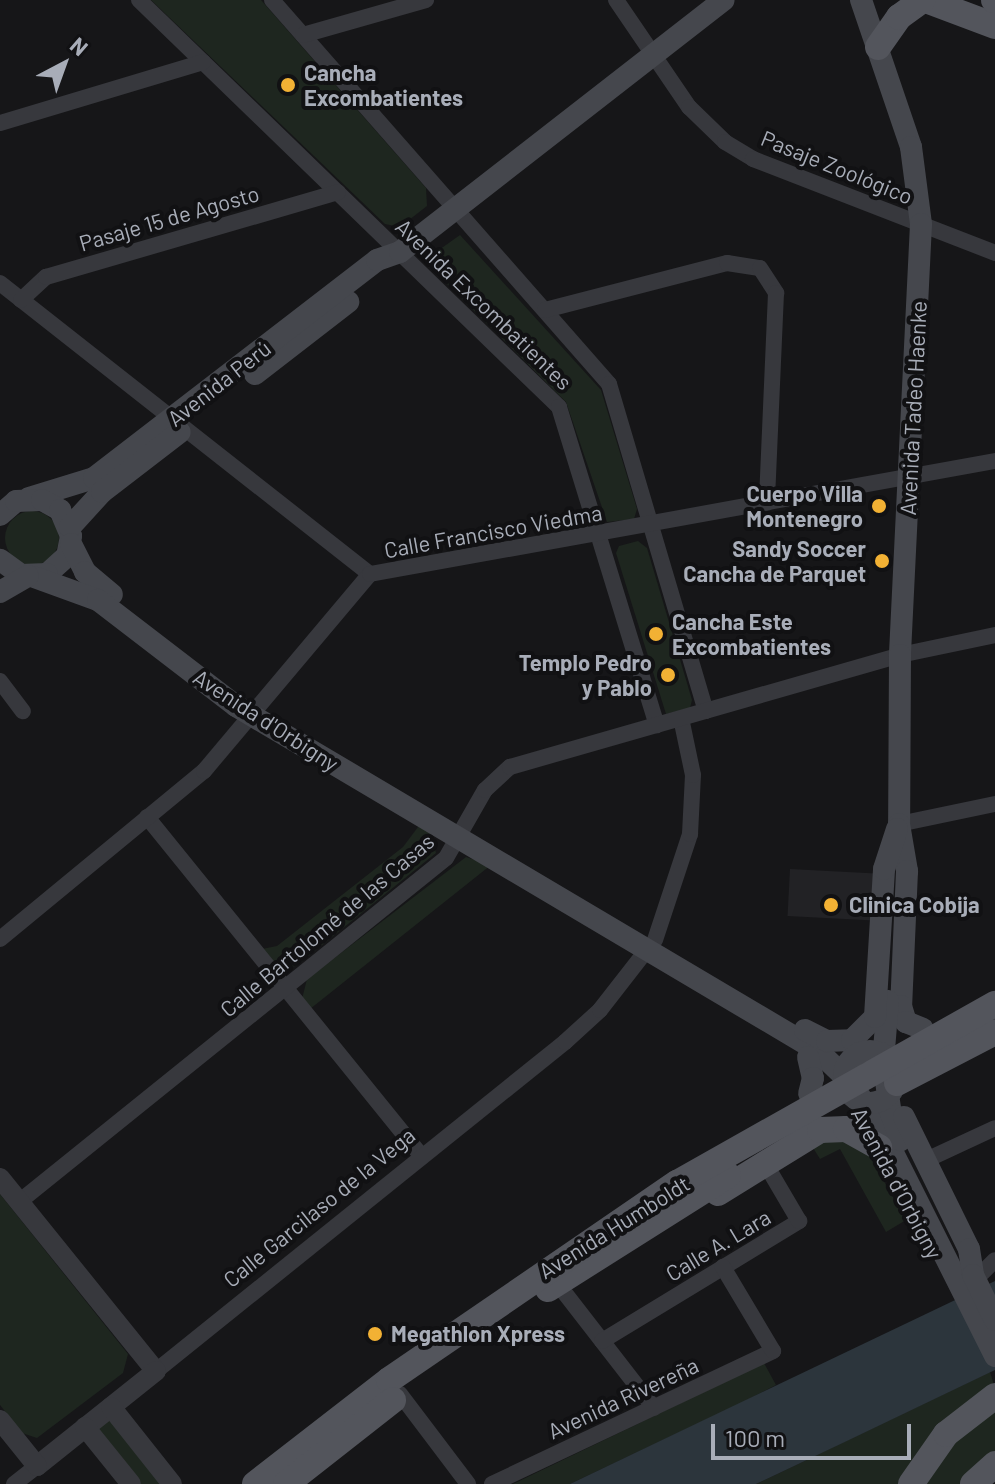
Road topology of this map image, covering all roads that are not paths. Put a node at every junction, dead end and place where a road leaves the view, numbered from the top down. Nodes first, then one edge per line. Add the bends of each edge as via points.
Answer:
1 (139, 0) edge
2 (272, 0) edge
3 (426, 0) edge
4 (616, 0) edge
5 (861, 0) edge
6 (924, 0) edge
7 (718, 3) edge
8 (995, 26) edge
9 (303, 35) junction
10 (878, 47) junction
11 (651, 56) junction
12 (203, 62) junction
13 (0, 123) edge
14 (338, 192) junction
15 (456, 210) junction
16 (921, 224) junction
17 (400, 252) junction
18 (995, 253) edge
19 (0, 283) edge
20 (21, 300) junction
21 (545, 310) junction
22 (179, 424) junction
23 (995, 461) edge
24 (910, 479) junction
25 (29, 498) junction
26 (767, 503) junction
27 (0, 514) edge
28 (651, 526) junction
29 (600, 535) junction
30 (70, 536) junction
31 (0, 560) edge
32 (370, 574) junction
33 (31, 576) junction
34 (0, 592) edge
35 (995, 635) edge
36 (900, 655) junction
37 (0, 681) edge
38 (23, 711) dead end
39 (706, 711) junction
40 (257, 712) junction
41 (681, 718) junction
42 (657, 725) junction
43 (995, 804) edge
44 (147, 817) junction
45 (899, 824) junction
46 (462, 835) junction
47 (623, 931) junction
48 (0, 939) edge
49 (648, 948) junction
50 (287, 989) junction
51 (995, 992) edge
52 (995, 1004) edge
53 (995, 1023) edge
54 (923, 1029) junction
55 (995, 1032) edge
56 (852, 1040) joint
57 (880, 1054) junction
58 (808, 1057) junction
59 (896, 1083) junction
60 (850, 1088) junction
61 (809, 1094) junction
62 (995, 1128) edge
63 (891, 1146) junction
64 (422, 1156) junction
65 (924, 1161) junction
66 (765, 1163) junction
67 (0, 1178) edge
68 (682, 1192) junction
69 (19, 1202) junction
70 (995, 1260) edge
71 (723, 1267) junction
72 (557, 1283) junction
73 (971, 1284) junction
74 (995, 1320) edge
75 (602, 1341) junction
76 (995, 1356) edge
77 (156, 1371) junction
78 (400, 1394) junction
79 (995, 1396) edge
80 (111, 1407) junction
81 (654, 1408) junction
82 (0, 1420) edge
83 (85, 1427) junction
84 (995, 1464) edge
85 (37, 1466) junction
86 (14, 1484) edge
87 (131, 1484) edge
88 (172, 1484) edge
89 (255, 1484) edge
90 (286, 1484) edge
91 (468, 1484) edge
92 (492, 1484) edge
93 (911, 1484) edge
94 (973, 1484) edge

1 - 12 street, Avenida Excombatientes
2 - 9 street, Avenida Excombatientes
3 - 9 street
4 - 11 street, Pasaje Zoológico
5 - 10 main road, Avenida Tadeo Haenke
6 - 8 main road
6 - 10 main road via 899,17
7 - 11 main road, Avenida Perú
9 - 15 street, Avenida Excombatientes
10 - 16 main road, Avenida Tadeo Haenke via 911,147
11 - 15 main road, Avenida Perú
11 - 16 street, Pasaje Zoológico via 689,107 725,142 753,159
12 - 13 street
12 - 14 street, Avenida Excombatientes
14 - 17 street, Avenida Excombatientes
14 - 20 street, Pasaje 15 de Agosto via 46,277
15 - 17 main road, Avenida Perú
15 - 21 street, Avenida Excombatientes
16 - 18 street, Pasaje Zoológico
16 - 24 main road, Avenida Tadeo Haenke
17 - 22 main road, Avenida Perú via 387,271
17 - 29 street, Avenida Excombatientes via 556,403
19 - 20 street
20 - 22 street
21 - 26 street via 727,263 760,268 776,293
21 - 28 street, Avenida Excombatientes via 609,384
22 - 25 main road, Avenida Perú via 82,485
22 - 30 main road, Avenida Perú via 95,498
22 - 32 street
23 - 24 street, Calle Francisco Viedma
24 - 26 street, Calle Francisco Viedma
24 - 36 main road, Avenida Tadeo Haenke
25 - 27 main road, Avenida Perú
25 - 30 main road, Avenida d'Orbigny via 55,506
26 - 28 street, Calle Francisco Viedma
28 - 29 street, Calle Francisco Viedma
28 - 39 street, Avenida Excombatientes
29 - 32 street, Calle Francisco Viedma
29 - 42 street, Avenida Excombatientes
30 - 33 main road, Avenida Perú via 58,567
30 - 40 main road, Avenida d'Orbigny via 91,578
31 - 33 main road, Avenida d'Orbigny
32 - 40 street, Calle Francisco Viedma
33 - 34 main road
33 - 40 main road, Avenida d'Orbigny via 98,600
35 - 36 street, Calle Bartolomé de las Casas
36 - 39 street, Calle Bartolomé de las Casas
36 - 45 main road, Avenida Tadeo Haenke
37 - 38 street
39 - 41 street, Calle Bartolomé de las Casas
40 - 44 street, Calle Francisco Viedma via 204,771
40 - 46 main road, Avenida d'Orbigny via 441,815
41 - 42 street, Calle Bartolomé de las Casas
41 - 49 street, Calle Garcilaso de la Vega via 693,775 690,834
42 - 46 street, Calle Bartolomé de las Casas via 510,767 485,790
43 - 45 street
44 - 48 street, Calle Francisco Viedma
44 - 50 street
45 - 54 main road, Avenida Tadeo Haenke via 907,871 901,1006 906,1022
45 - 56 main road, Avenida Tadeo Haenke via 884,869 877,1010 867,1029
45 - 63 main road via 883,1062
46 - 47 main road, Avenida d'Orbigny
46 - 50 street, Calle Bartolomé de las Casas via 446,858
47 - 49 main road, Avenida d'Orbigny via 631,950
47 - 63 main road via 787,1030 849,1081
49 - 56 main road, Avenida d'Orbigny via 815,1036
49 - 58 main road, Avenida d'Orbigny
49 - 64 street, Calle Garcilaso de la Vega via 600,1010
50 - 64 street
50 - 69 street, Calle Bartolomé de las Casas
51 - 54 main road
52 - 68 main road, Avenida Humboldt
53 - 68 main road, Avenida Humboldt
54 - 57 main road
55 - 59 main road
57 - 59 main road via 896,1070
57 - 60 main road via 856,1056
58 - 60 main road, Avenida d'Orbigny
58 - 61 main road via 813,1078
59 - 60 main road via 881,1101
59 - 65 main road, Avenida d'Orbigny
60 - 61 main road
60 - 63 main road, Avenida d'Orbigny
61 - 68 main road via 691,1167
62 - 65 street
63 - 66 main road via 827,1128
63 - 73 main road, Avenida d'Orbigny via 939,1265
64 - 77 street, Calle Garcilaso de la Vega
65 - 73 main road, Avenida d'Orbigny via 969,1249
66 - 68 main road via 711,1197
66 - 71 street, Calle A. Lara via 799,1221
67 - 69 street
68 - 72 main road, Avenida Humboldt
68 - 89 main road, Avenida Humboldt via 389,1380
69 - 77 street
70 - 73 street
71 - 75 street, Calle A. Lara
71 - 81 street, Avenida Rivereña via 773,1351
72 - 75 street
72 - 78 main road, Avenida Humboldt
73 - 74 main road, Avenida d'Orbigny
73 - 76 main road, Avenida d'Orbigny
75 - 81 street
77 - 80 street, Calle Garcilaso de la Vega
78 - 90 main road, Avenida Humboldt
78 - 91 street
79 - 93 main road via 946,1434
80 - 83 street, Calle Garcilaso de la Vega
80 - 88 street
81 - 92 street, Avenida Rivereña
82 - 85 street
83 - 85 street, Calle Garcilaso de la Vega
83 - 87 street
84 - 94 main road
85 - 86 street, Calle Garcilaso de la Vega

